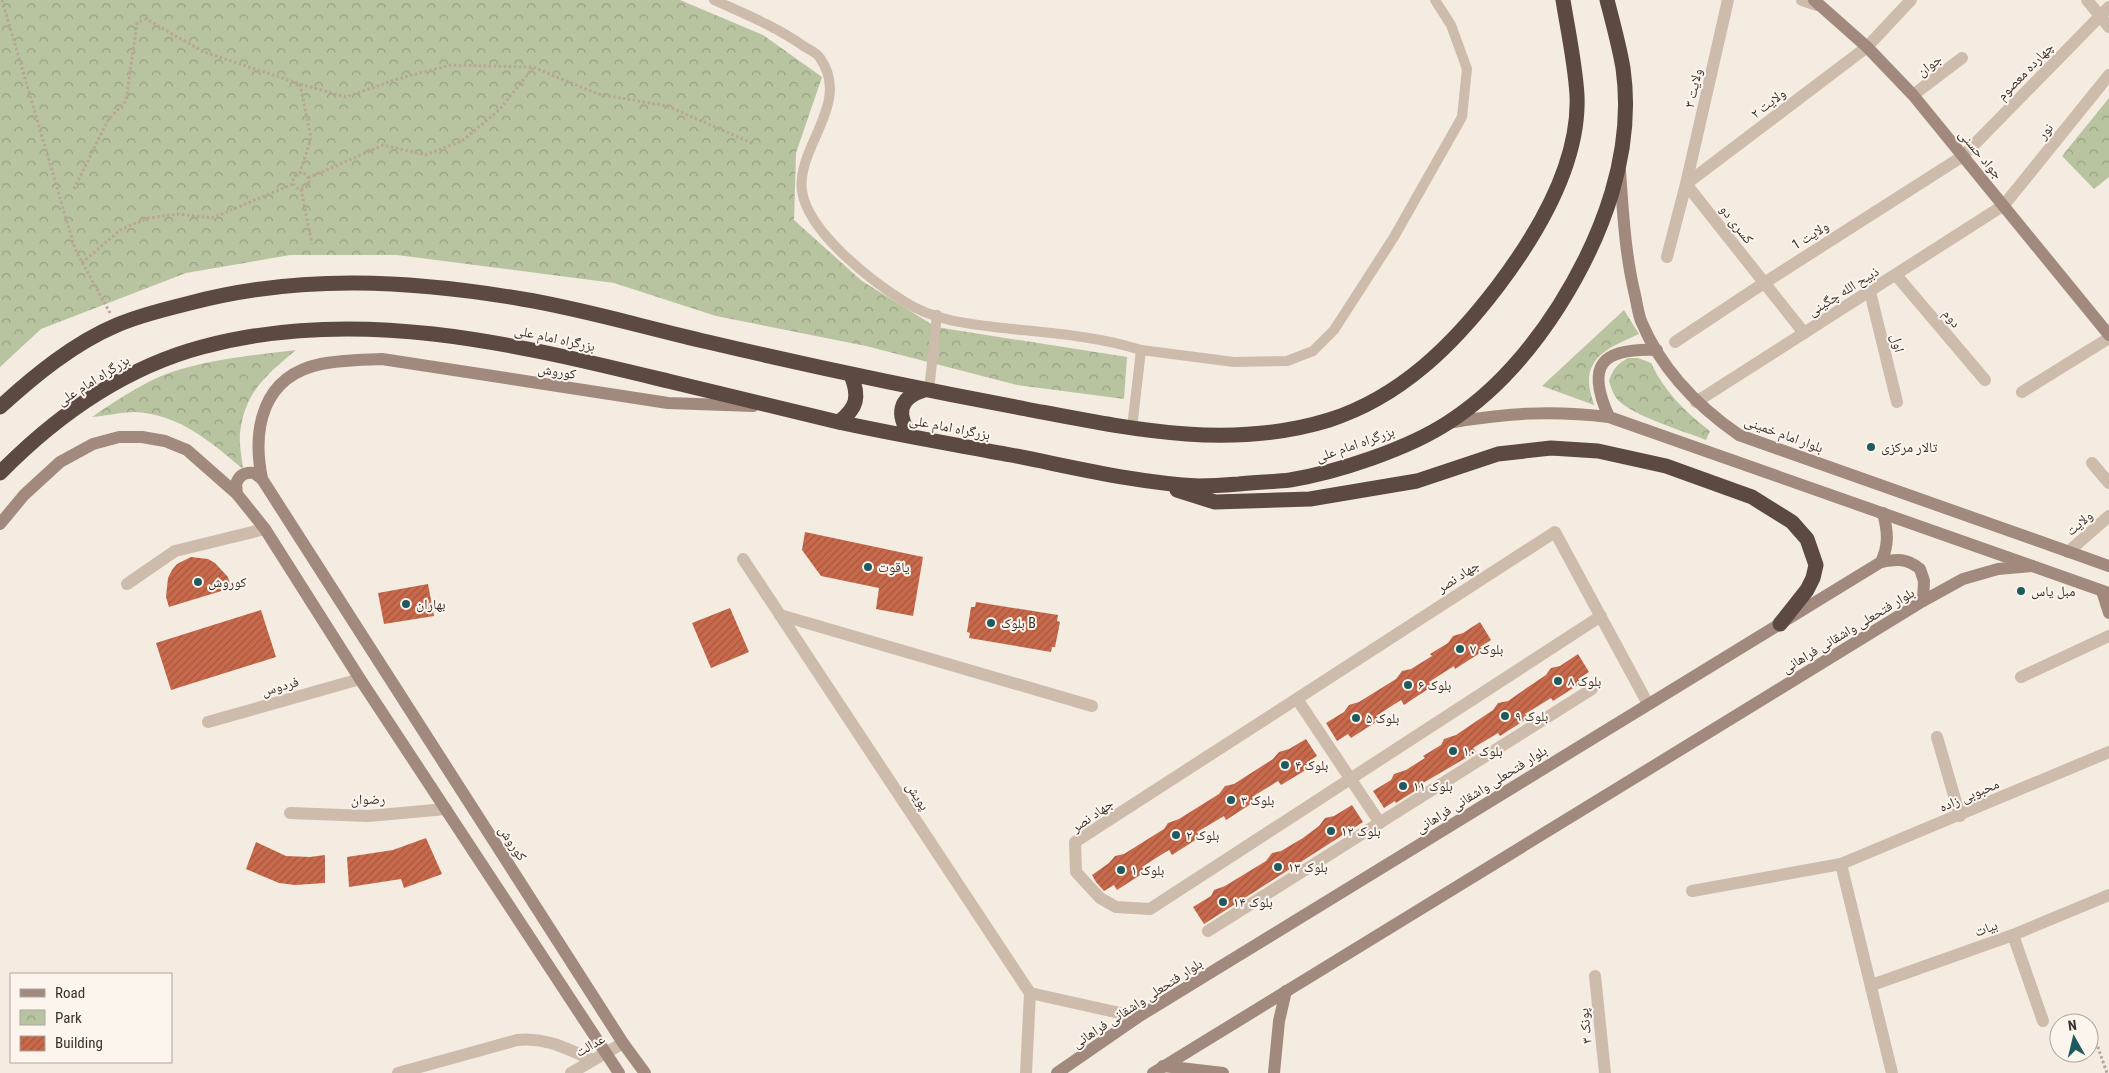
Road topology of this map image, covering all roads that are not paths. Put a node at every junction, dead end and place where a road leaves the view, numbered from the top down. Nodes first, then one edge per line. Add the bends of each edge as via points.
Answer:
1 (714, 0) edge
2 (1435, 0) edge
3 (1563, 0) edge
4 (1607, 0) edge
5 (1728, 0) edge
6 (1802, 0) edge
7 (1911, 0) edge
8 (2087, 0) edge
9 (1816, 2) edge
10 (2105, 11) edge
11 (2109, 26) edge
12 (1867, 47) junction
13 (1962, 58) dead end
14 (2109, 75) edge
15 (1913, 95) junction
16 (1963, 156) junction
17 (1620, 167) junction
18 (1686, 184) junction
19 (2004, 206) junction
20 (1667, 257) dead end
21 (1896, 275) junction
22 (1764, 283) junction
23 (1870, 292) junction
24 (937, 315) junction
25 (1804, 333) junction
26 (2109, 336) edge
27 (1675, 342) dead end
28 (1141, 350) junction
29 (1657, 350) junction
30 (851, 375) junction
31 (1985, 380) dead end
32 (927, 390) junction
33 (2022, 392) dead end
34 (1696, 402) junction
35 (1897, 402) dead end
36 (773, 406) junction
37 (0, 407) edge
38 (1609, 417) junction
39 (839, 422) junction
40 (1448, 423) junction
41 (1132, 428) junction
42 (911, 436) junction
43 (2092, 463) dead end
44 (0, 473) edge
45 (262, 479) junction
46 (1142, 480) junction
47 (2109, 483) edge
48 (237, 494) junction
49 (1883, 514) junction
50 (2109, 516) edge
51 (0, 524) edge
52 (265, 529) junction
53 (2068, 552) junction
54 (743, 559) dead end
55 (1881, 562) junction
56 (2032, 566) junction
57 (2109, 566) edge
58 (127, 584) dead end
59 (2106, 592) edge
60 (1923, 601) junction
61 (2109, 613) edge
62 (780, 615) junction
63 (1601, 616) junction
64 (1780, 624) junction
65 (2109, 636) edge
66 (2021, 677) dead end
67 (360, 679) junction
68 (1592, 689) dead end
69 (1297, 699) junction
70 (1648, 704) junction
71 (1092, 706) dead end
72 (208, 722) dead end
73 (1938, 737) dead end
74 (2109, 752) edge
75 (1351, 779) junction
76 (446, 809) junction
77 (290, 813) dead end
78 (1960, 816) junction
79 (1380, 823) junction
80 (1841, 864) junction
81 (1692, 891) dead end
82 (2109, 895) edge
83 (1208, 931) dead end
84 (2013, 935) junction
85 (1595, 976) dead end
86 (1872, 985) junction
87 (1286, 990) junction
88 (1030, 992) junction
89 (1138, 1017) junction
90 (2044, 1021) dead end
91 (623, 1043) junction
92 (605, 1053) junction
93 (593, 1060) junction
94 (1158, 1070) edge
95 (398, 1073) edge
96 (572, 1073) edge
97 (619, 1073) edge
98 (645, 1073) edge
99 (1026, 1073) edge
100 (1057, 1073) edge
101 (1223, 1073) edge
102 (1274, 1073) edge
103 (1605, 1073) edge
104 (1892, 1073) edge

1 - 24 lane via 787,34 819,57 830,78 827,113 807,157 802,189 806,208 825,236 866,274 906,303
2 - 28 lane via 1451,25 1467,69 1462,117 1394,237 1334,330 1313,351 1287,361 1234,362
3 - 41 highway via 1577,97 1571,148 1551,202 1529,243 1457,336 1406,382 1329,420 1247,435 1180,434
4 - 17 highway, بزرگراه امام علی via 1623,72 1624,130
5 - 18 street, ولایت ۳
6 - 9 street
7 - 12 street, ولایت ۲
8 - 10 street
9 - 12 main road, جواد حسنی
10 - 11 street
10 - 16 street, چهارده معصوم
12 - 15 main road, جواد حسنی
12 - 18 street, ولایت ۲
13 - 15 street, جوان
14 - 19 street, نور
15 - 16 main road, جواد حسنی
16 - 19 main road, جواد حسنی
16 - 22 street, ولایت 1
17 - 29 main road, بلوار امام خمینی via 1631,278 1641,321
17 - 40 highway, بزرگراه امام علی via 1599,229 1570,289 1540,335 1488,392
18 - 20 street, ولایت ۳
18 - 22 street, کسری دو
19 - 21 street, ذبیح الله چگینی
19 - 26 main road, جواد حسنی
21 - 23 street, ذبیح الله چگینی
21 - 31 street, دوم
22 - 25 street, کسری دو
22 - 27 street, ولایت 1
23 - 25 street, ذبیح الله چگینی
23 - 35 street, اول
24 - 28 lane via 953,322 1083,337
24 - 32 lane
25 - 34 street, ذبیح الله چگینی
26 - 33 street
28 - 41 lane
29 - 34 main road, بلوار امام خمینی via 1673,376
29 - 38 main road via 1618,352 1604,362 1598,375 1599,390
30 - 32 highway
30 - 37 highway via 526,300 437,286 346,281 281,285 216,296 117,324 55,362
30 - 39 highway via 856,401
32 - 41 highway
32 - 42 highway via 914,393 901,408 901,418
34 - 53 main road, بلوار امام خمینی via 1739,435
36 - 39 highway, بزرگراه امام علی
36 - 44 highway, بزرگراه امام علی via 476,339 353,327 304,329 203,346 132,373 55,423
36 - 45 main road, کوروش via 668,403 382,360 318,364 296,373 276,388 264,409 258,434
38 - 40 main road via 1528,412
38 - 49 main road
39 - 42 highway, بزرگراه امام علی
40 - 46 highway, بزرگراه امام علی via 1383,454 1331,471 1287,480 1202,486
42 - 46 highway, بزرگراه امام علی
43 - 47 street
45 - 48 main road via 254,473 244,473 237,480
45 - 91 main road, کوروش
46 - 64 highway via 1215,502 1310,499 1417,480 1498,454 1551,448 1607,453 1666,466 1752,497 1792,522 1807,539 1816,565 1813,578
48 - 51 main road via 187,450 165,441 119,437 93,444 60,462 24,495
48 - 52 main road
49 - 55 main road via 1888,530
49 - 56 main road
50 - 53 street, ولایت
52 - 58 street via 175,551
52 - 67 main road
53 - 57 main road, بلوار امام خمینی
54 - 62 street, پویش
55 - 60 main road via 1906,560 1920,569 1924,581
55 - 64 main road, بلوار فتحعلی واشقانی فراهانی
56 - 59 main road
56 - 60 main road, بلوار فتحعلی واشقانی فراهانی via 1998,569 1963,579
59 - 61 main road
60 - 87 main road, بلوار فتحعلی واشقانی فراهانی
62 - 71 street
62 - 88 street, پویش
63 - 69 street, جهاد نصر via 1555,532
63 - 70 street, جهاد نصر
63 - 75 street, جهاد نصر
64 - 70 main road, بلوار فتحعلی واشقانی فراهانی
65 - 66 street
67 - 72 street, فردوس
67 - 76 main road
68 - 79 street
69 - 75 street
69 - 75 street, جهاد نصر via 1076,842 1076,872 1100,898 1116,907 1150,909
70 - 89 main road, بلوار فتحعلی واشقانی فراهانی
73 - 78 street
74 - 78 street, محبوبی زاده
75 - 79 street
76 - 77 street, رضوان via 368,816
76 - 92 main road
78 - 80 street, محبوبی زاده
79 - 83 street
80 - 81 street, محبوبی زاده
80 - 86 street
82 - 84 street, بیات
84 - 86 street, بیات
84 - 90 street
85 - 103 street, پونک ۳
86 - 104 street
87 - 94 main road, بلوار فتحعلی واشقانی فراهانی
87 - 102 main road
88 - 89 street
88 - 99 street
89 - 100 main road, بلوار فتحعلی واشقانی فراهانی
91 - 92 street, عدالت
91 - 98 main road, کوروش
92 - 93 street, عدالت
92 - 97 main road
93 - 95 street via 535,1038 517,1040
93 - 96 street, عدالت
94 - 101 main road

